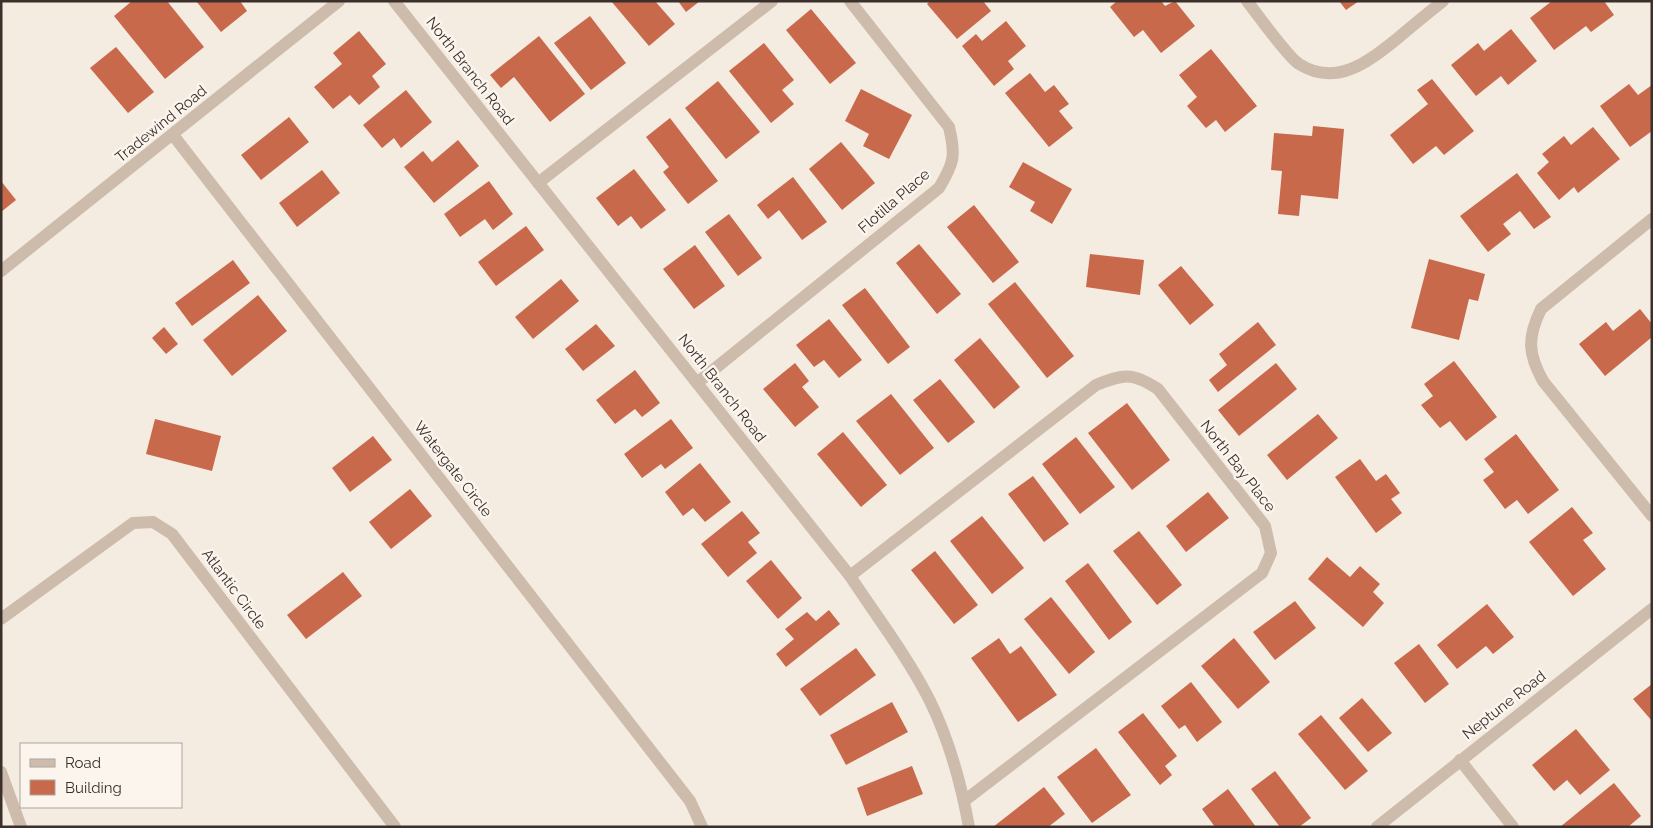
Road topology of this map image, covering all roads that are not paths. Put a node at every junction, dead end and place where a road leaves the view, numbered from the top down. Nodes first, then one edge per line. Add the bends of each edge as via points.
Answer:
1 (339, 1) edge
2 (394, 1) edge
3 (772, 1) edge
4 (850, 1) edge
5 (1248, 1) edge
6 (1444, 1) edge
7 (173, 135) junction
8 (538, 182) junction
9 (1652, 219) edge
10 (1, 271) edge
11 (697, 383) junction
12 (1652, 516) edge
13 (850, 576) junction
14 (1652, 609) edge
15 (1, 619) edge
16 (1460, 760) junction
17 (1, 772) edge
18 (964, 801) junction
19 (21, 827) edge
20 (395, 827) edge
21 (702, 827) edge
22 (969, 827) edge
23 (1377, 827) edge
24 (1513, 827) edge

1 - 7 street, Tradewind Road
2 - 8 street, North Branch Road
3 - 8 street
4 - 11 street, Flotilla Place via 949,127 953,146 952,166 938,188
5 - 6 street via 1297,63 1314,71 1334,74 1352,70 1369,61
7 - 10 street, Tradewind Road
7 - 21 street, Watergate Circle via 690,801
8 - 11 street, North Branch Road
9 - 12 street via 1541,309 1530,345 1534,364 1544,381
11 - 13 street, North Branch Road
13 - 18 street, North Branch Road via 930,700 956,765
13 - 18 street, North Bay Place via 1096,385 1120,376 1136,376 1158,389 1265,526 1271,554 1262,573
14 - 16 street, Neptune Road
15 - 20 street, Atlantic Circle via 133,523 153,522 172,534
16 - 23 street, Neptune Road
16 - 24 street
17 - 19 street
18 - 22 street, North Branch Road

